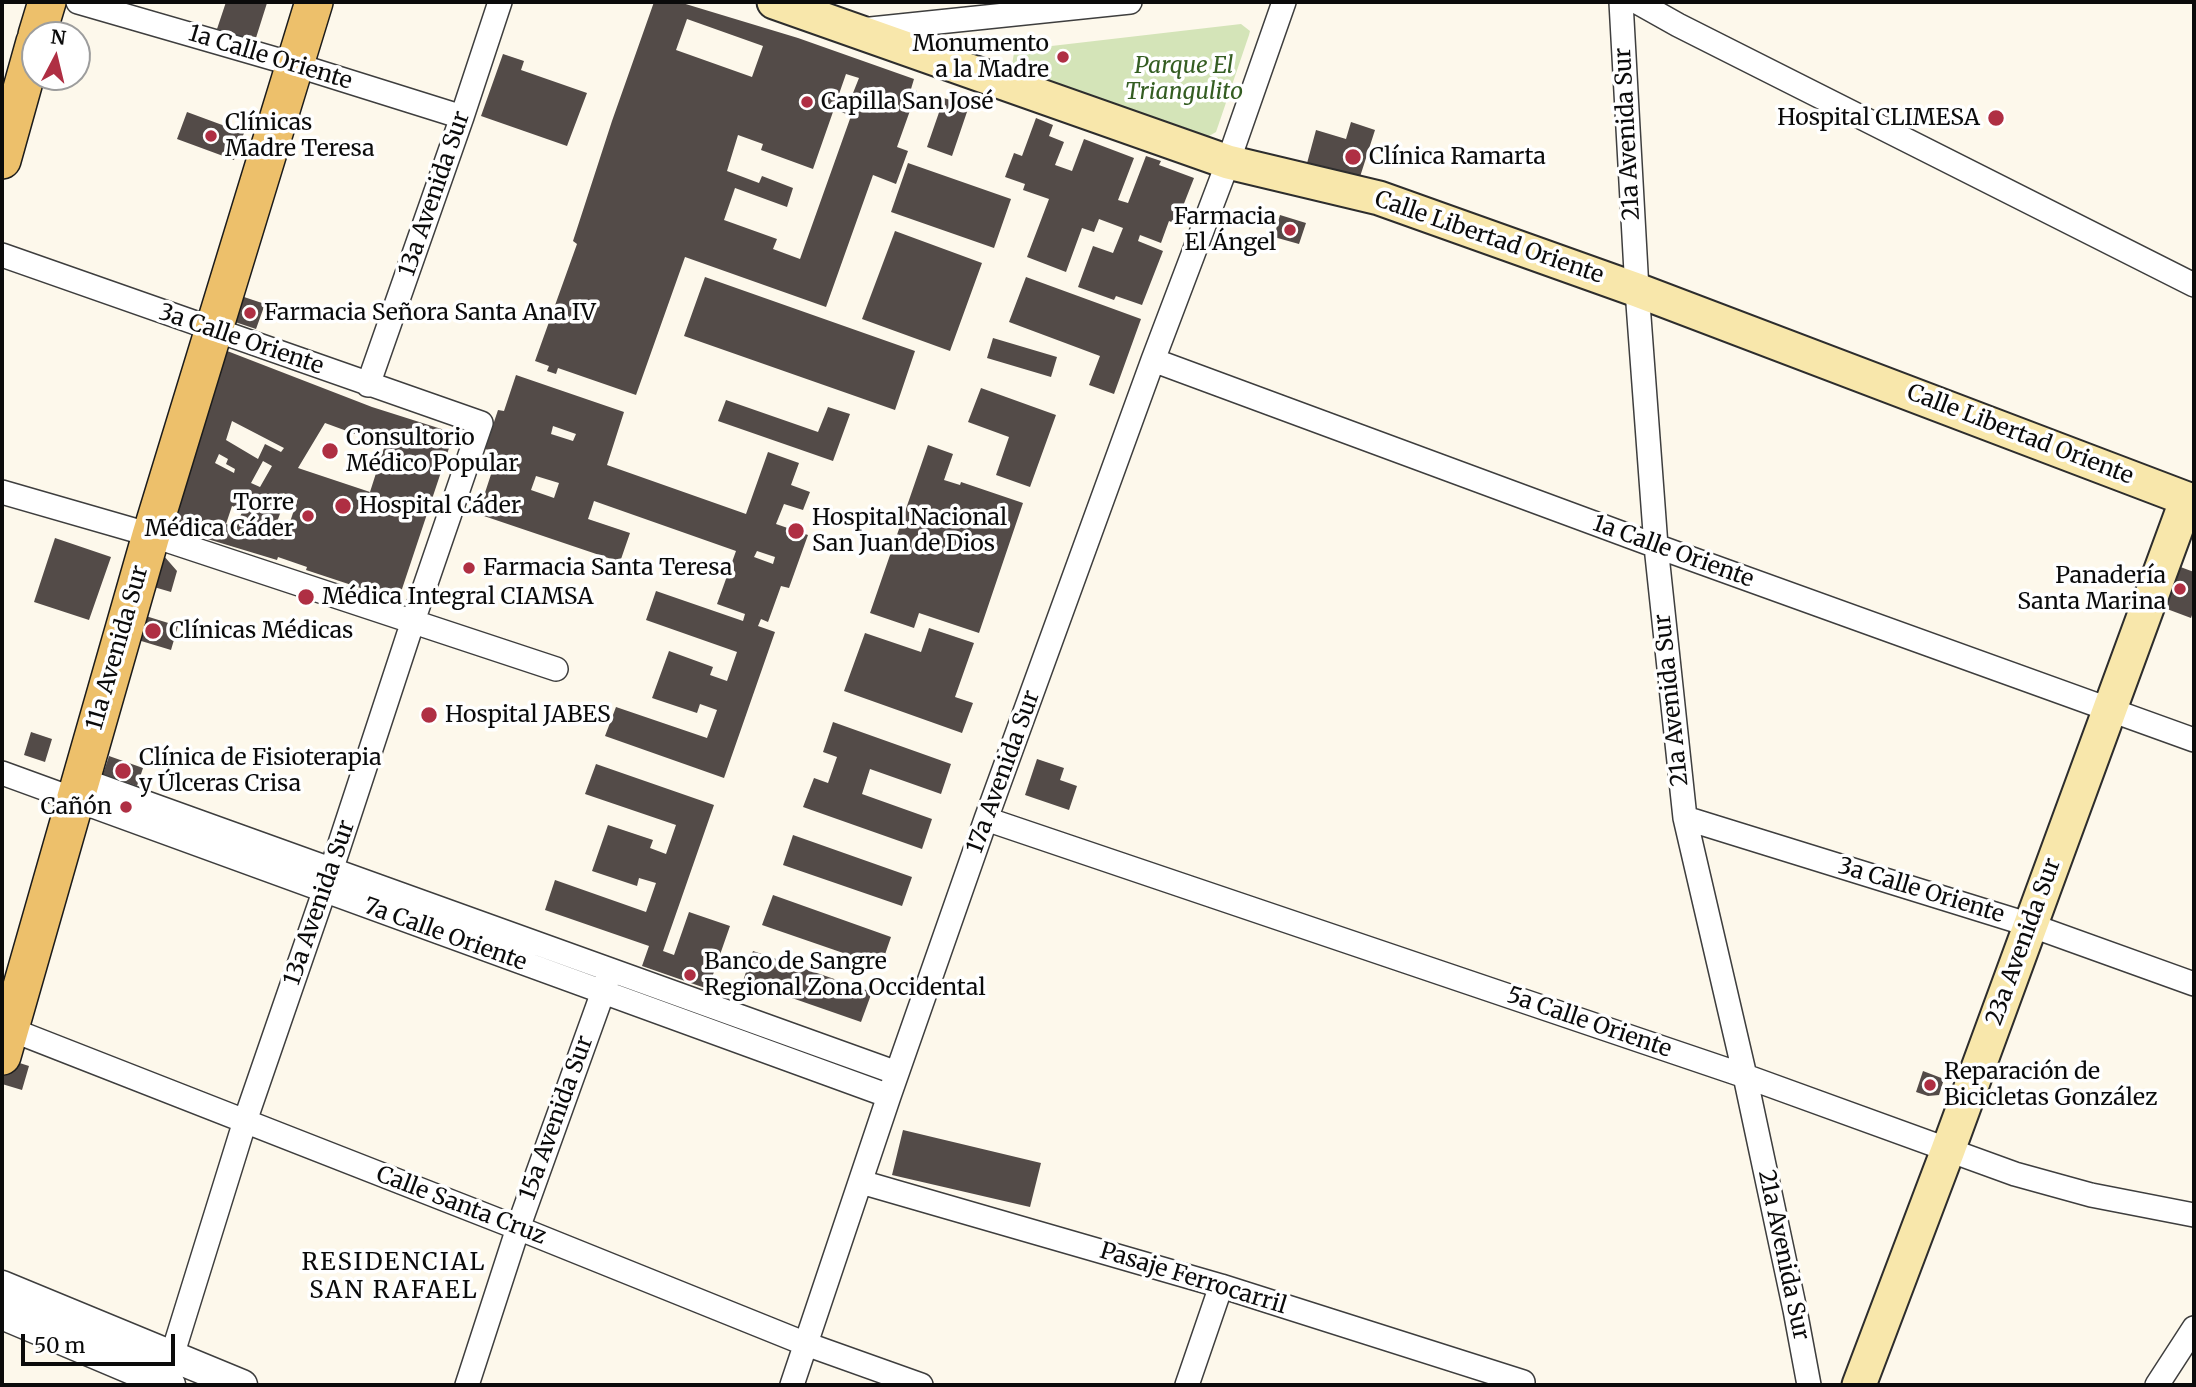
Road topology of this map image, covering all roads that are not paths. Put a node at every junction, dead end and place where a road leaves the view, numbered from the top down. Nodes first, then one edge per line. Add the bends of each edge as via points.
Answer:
1 (47, 2) edge
2 (78, 2) edge
3 (314, 2) edge
4 (500, 2) edge
5 (774, 2) edge
6 (1130, 2) edge
7 (1284, 2) edge
8 (1620, 2) edge
9 (1637, 2) edge
10 (939, 11) edge
11 (41, 21) edge
12 (858, 30) junction
13 (296, 65) junction
14 (21, 91) edge
15 (462, 117) junction
16 (2, 160) edge
17 (1228, 162) junction
18 (2, 255) edge
19 (2194, 285) edge
20 (1637, 290) junction
21 (212, 330) junction
22 (1153, 360) junction
23 (368, 385) junction
24 (481, 423) joint
25 (2, 492) edge
26 (2192, 494) edge
27 (151, 535) junction
28 (1656, 546) junction
29 (413, 621) junction
30 (556, 669) dead end
31 (2110, 709) junction
32 (2194, 740) edge
33 (2, 773) edge
34 (77, 790) junction
35 (1685, 818) junction
36 (986, 819) junction
37 (331, 870) junction
38 (324, 892) junction
39 (2030, 925) junction
40 (610, 970) junction
41 (2194, 984) edge
42 (602, 993) junction
43 (4, 1037) edge
44 (897, 1073) junction
45 (1745, 1076) junction
46 (889, 1097) junction
47 (245, 1122) junction
48 (1948, 1150) junction
49 (861, 1182) junction
50 (2194, 1215) edge
51 (518, 1228) junction
52 (2, 1286) edge
53 (1221, 1286) junction
54 (2, 1314) edge
55 (2194, 1328) edge
56 (806, 1344) junction
57 (167, 1378) edge
58 (1523, 1384) edge
59 (242, 1385) edge
60 (467, 1385) edge
61 (792, 1385) edge
62 (921, 1385) edge
63 (1187, 1385) edge
64 (1809, 1385) edge
65 (1859, 1385) edge
66 (2157, 1385) edge

1 - 11 main road
2 - 13 street, 1a Calle Oriente
3 - 13 main road, 11a Avenida Sur
4 - 15 street, 13a Avenida Sur
5 - 12 main road, Calle Libertad Oriente
6 - 10 street
7 - 17 street, 17a Avenida Sur
8 - 20 street, 21a Avenida Sur
9 - 19 street
10 - 12 street
12 - 17 main road, Calle Libertad Oriente
13 - 15 street, 1a Calle Oriente
13 - 21 main road, 11a Avenida Sur
14 - 16 main road
15 - 23 street, 13a Avenida Sur
17 - 20 main road, Calle Libertad Oriente via 1378,198
17 - 22 street, 17a Avenida Sur
18 - 21 street, 3a Calle Oriente
20 - 26 main road, Calle Libertad Oriente
20 - 28 street, 21a Avenida Sur
21 - 23 street, 3a Calle Oriente
21 - 27 main road, 11a Avenida Sur
22 - 28 street, 1a Calle Oriente
22 - 36 street, 17a Avenida Sur
23 - 24 street, 3a Calle Oriente
24 - 29 street, 13a Avenida Sur
25 - 27 street
26 - 31 main road, 23a Avenida Sur
27 - 29 street
27 - 34 main road, 11a Avenida Sur
28 - 31 street, 1a Calle Oriente
28 - 35 street, 21a Avenida Sur
29 - 30 street
29 - 37 street, 13a Avenida Sur
31 - 32 street, 1a Calle Oriente
31 - 39 main road, 23a Avenida Sur
33 - 34 street, 7a Calle Oriente
34 - 37 street, 7a Calle Oriente
34 - 38 street, 7a Calle Oriente
34 - 43 main road, 11a Avenida Sur
35 - 39 street, 3a Calle Oriente
35 - 45 street, 21a Avenida Sur
36 - 44 street, 17a Avenida Sur
36 - 45 street, 5a Calle Oriente
37 - 38 street, 13a Avenida Sur
37 - 40 street, 7a Calle Oriente
38 - 42 street, 7a Calle Oriente
38 - 47 street, 13a Avenida Sur
39 - 41 street, 3a Calle Oriente
39 - 48 main road, 23a Avenida Sur
40 - 42 street, 15a Avenida Sur
40 - 44 street, 7a Calle Oriente
42 - 46 street, 7a Calle Oriente
42 - 51 street, 15a Avenida Sur
43 - 47 street, Calle Santa Cruz
44 - 46 street, 17a Avenida Sur
45 - 48 street, 5a Calle Oriente
45 - 64 street, 21a Avenida Sur
46 - 49 street, 17a Avenida Sur
47 - 51 street, Calle Santa Cruz
47 - 57 street, 13a Avenida Sur
48 - 50 street, 5a Calle Oriente via 2091,1195
48 - 65 main road, 23a Avenida Sur
49 - 53 street, Pasaje Ferrocarril
49 - 56 street, 17a Avenida Sur
51 - 56 street, Calle Santa Cruz
51 - 60 street, 15a Avenida Sur
52 - 57 street
53 - 58 street, Pasaje Ferrocarril
53 - 63 street
54 - 57 street
55 - 66 street
56 - 61 street, 17a Avenida Sur
56 - 62 street, Calle Santa Cruz
57 - 59 street

